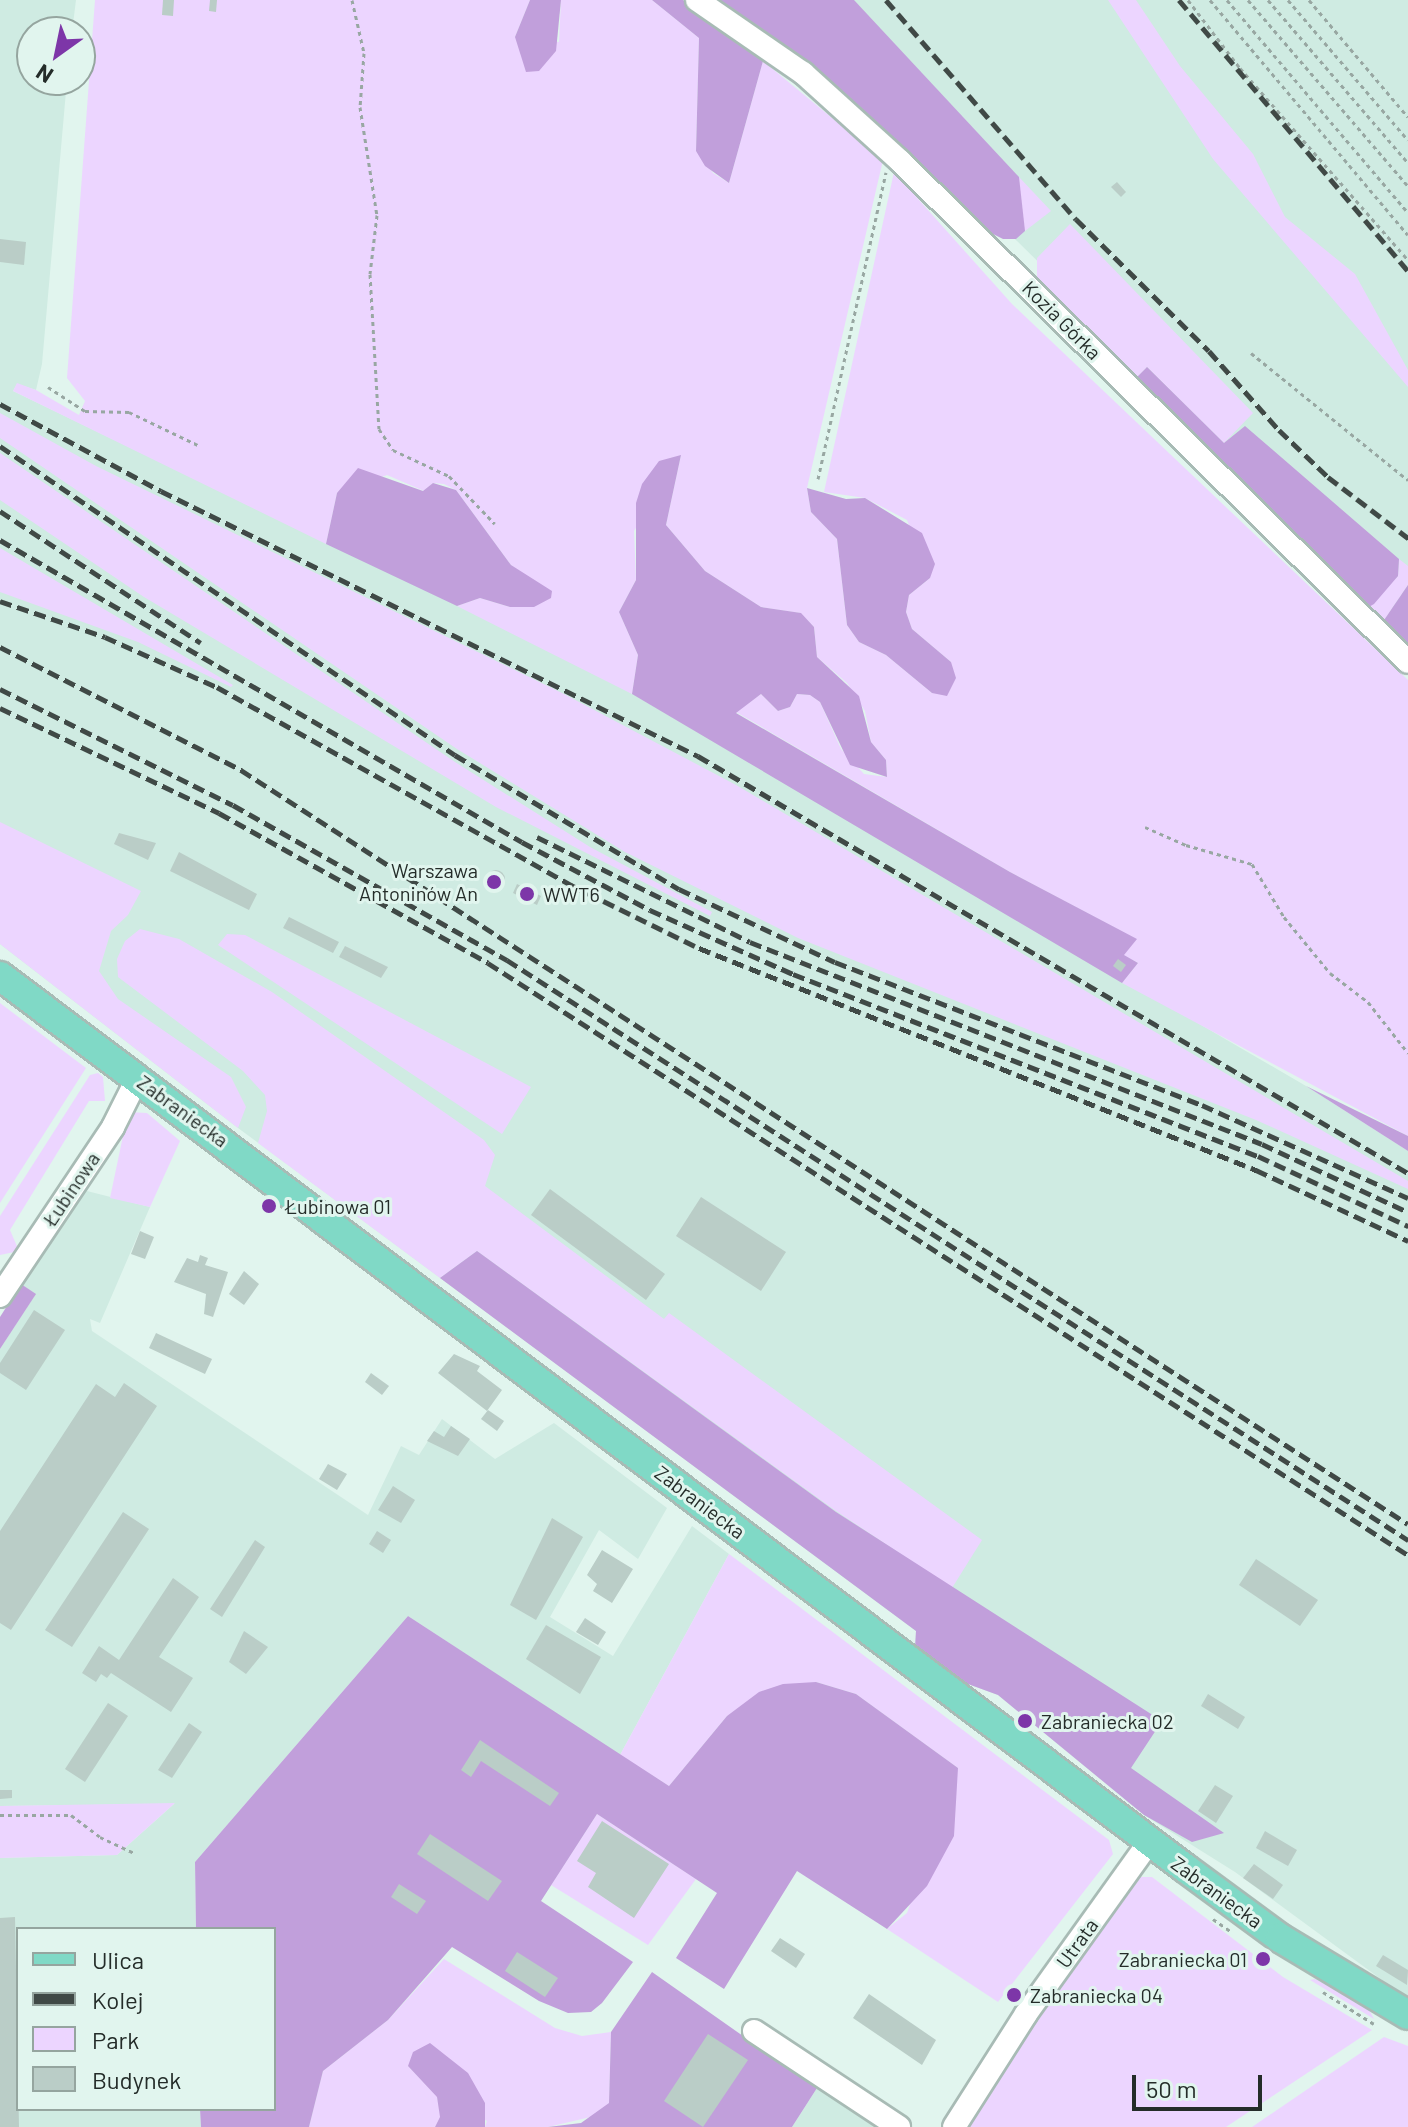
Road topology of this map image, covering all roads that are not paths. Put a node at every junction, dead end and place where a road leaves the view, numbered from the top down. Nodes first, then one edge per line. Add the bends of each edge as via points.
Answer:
1 (697, 0) edge
2 (1408, 662) edge
3 (0, 976) edge
4 (137, 1079) junction
5 (0, 1296) edge
6 (1149, 1842) junction
7 (1408, 2015) edge
8 (754, 2031) dead end
9 (899, 2127) edge
10 (954, 2127) edge

1 - 2 street, Kozia Górka via 803,73 892,153
3 - 4 main road, Zabraniecka
4 - 5 street, Łubinowa via 113,1127
4 - 6 main road, Zabraniecka
6 - 7 main road, Zabraniecka via 1280,1938
6 - 10 street, Utrata via 1026,2014
8 - 9 street

